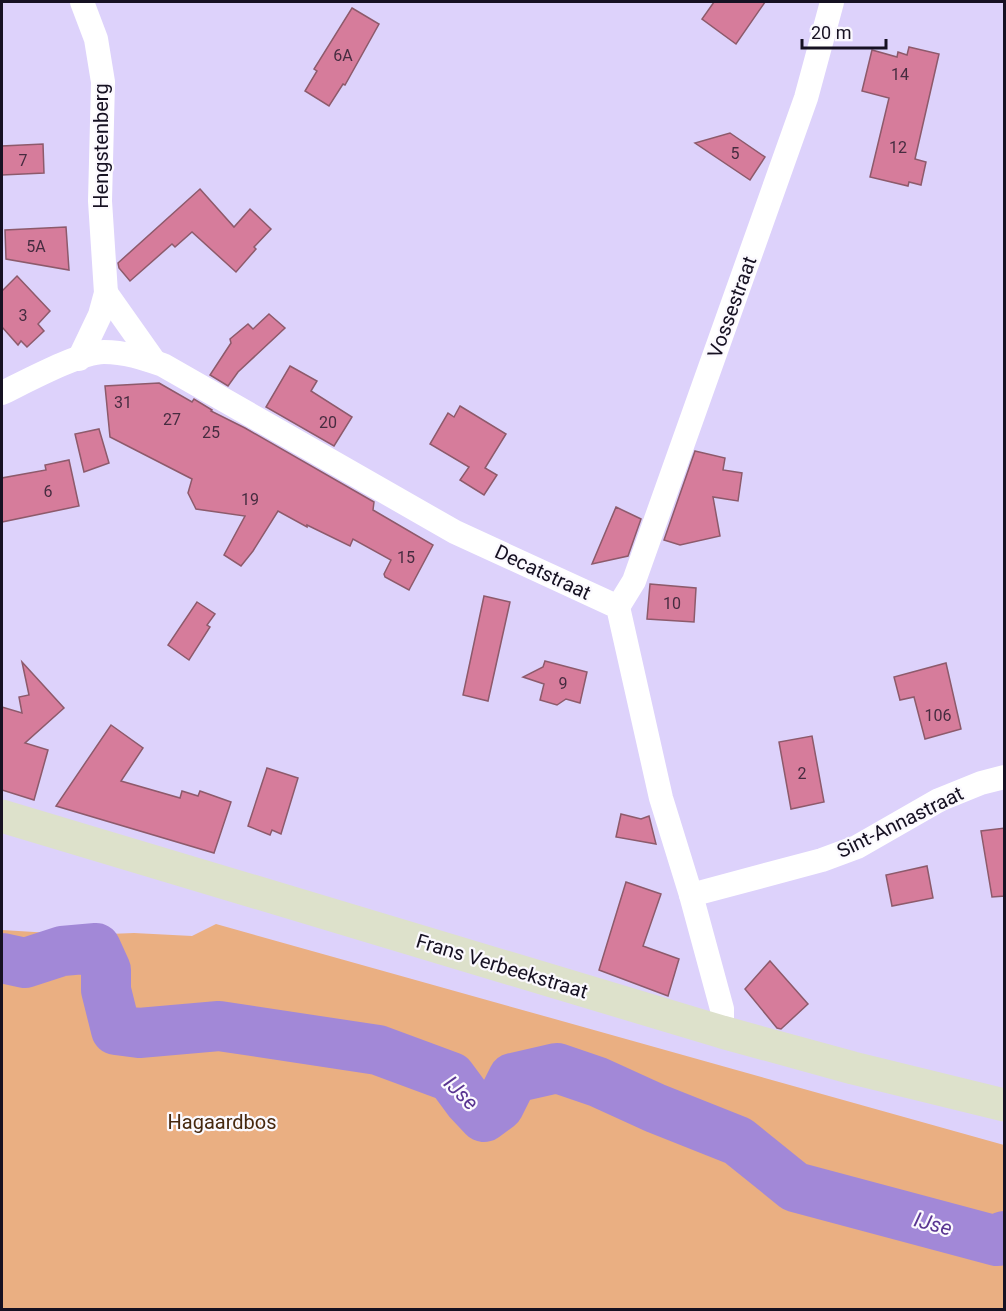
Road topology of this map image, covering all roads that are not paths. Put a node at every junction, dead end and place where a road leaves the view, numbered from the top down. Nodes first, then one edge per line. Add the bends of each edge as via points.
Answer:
1 (82, 2) edge
2 (832, 2) edge
3 (106, 293) junction
4 (79, 359) junction
5 (154, 361) junction
6 (2, 393) edge
7 (618, 607) junction
8 (1005, 777) edge
9 (2, 816) edge
10 (691, 895) junction
11 (723, 1032) junction
12 (1005, 1105) edge

1 - 3 street, Hengstenberg via 96,39 103,81 100,201
2 - 7 street, Vossestraat via 806,98 634,581
3 - 4 street, Hengstenberg
3 - 5 street
4 - 5 street, Decatstraat via 102,352 133,354
4 - 6 street
5 - 7 street, Decatstraat via 455,531
7 - 10 street via 661,798
8 - 10 street, Sint-Annastraat via 939,800 857,847 831,857
9 - 11 main road, Frans Verbeekstraat
10 - 11 street via 722,1009
11 - 12 main road, Frans Verbeekstraat

